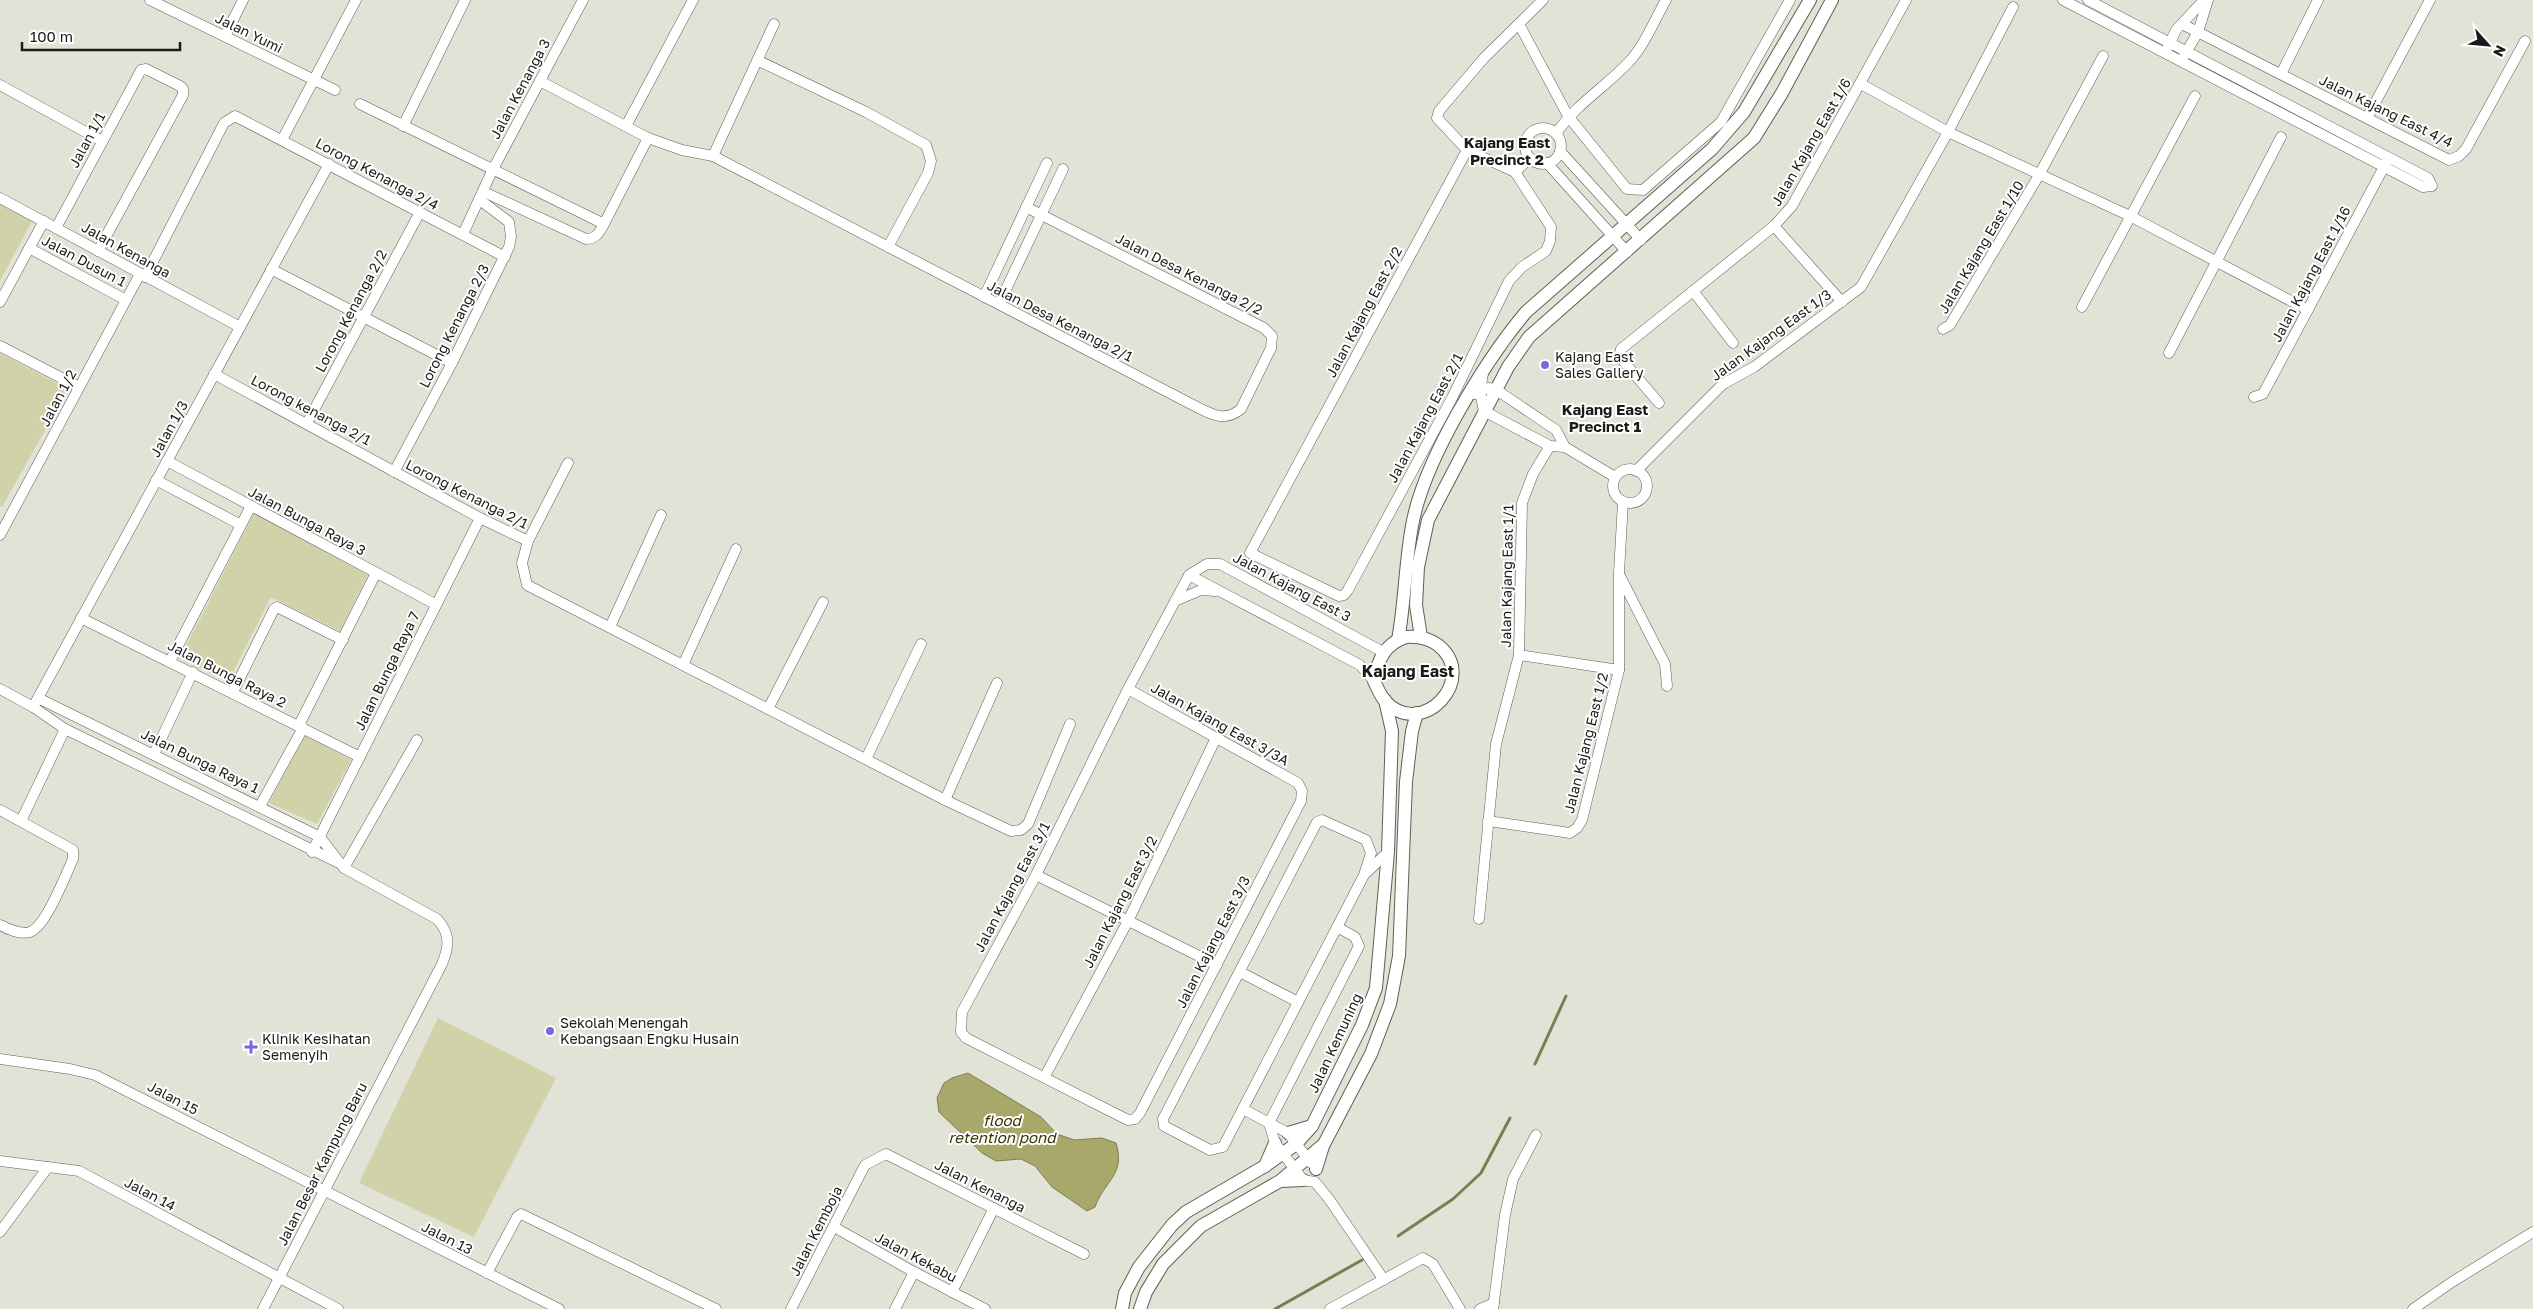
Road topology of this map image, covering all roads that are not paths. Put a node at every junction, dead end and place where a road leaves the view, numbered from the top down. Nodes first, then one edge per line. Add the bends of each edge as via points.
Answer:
1 (150, 0) edge
2 (243, 0) edge
3 (356, 0) edge
4 (466, 0) edge
5 (693, 0) edge
6 (1542, 0) edge
7 (1666, 0) edge
8 (1790, 0) edge
9 (1810, 0) edge
10 (1832, 0) edge
11 (1906, 0) edge
12 (2063, 0) edge
13 (2088, 0) edge
14 (2204, 0) edge
15 (2208, 0) edge
16 (2318, 0) edge
17 (2430, 0) edge
18 (581, 1) edge
19 (2013, 7) dead end
20 (774, 24) dead end
21 (1519, 24) junction
22 (2182, 24) junction
23 (2198, 32) junction
24 (225, 36) junction
25 (2525, 41) dead end
26 (2170, 42) junction
27 (2187, 51) junction
28 (2165, 52) junction
29 (2103, 56) dead end
30 (759, 61) junction
31 (2181, 61) junction
32 (2281, 74) junction
33 (314, 80) junction
34 (540, 82) junction
35 (1861, 84) junction
36 (0, 85) edge
37 (335, 90) dead end
38 (2195, 96) dead end
39 (360, 104) dead end
40 (235, 116) joint
41 (1568, 116) junction
42 (2367, 118) junction
43 (403, 126) junction
44 (626, 126) junction
45 (1948, 132) junction
46 (1556, 134) junction
47 (648, 138) junction
48 (2281, 138) dead end
49 (102, 140) junction
50 (282, 140) junction
51 (1467, 150) junction
52 (1560, 151) junction
53 (713, 156) junction
54 (1530, 158) junction
55 (2386, 162) junction
56 (1047, 163) dead end
57 (1547, 163) junction
58 (329, 164) junction
59 (1063, 169) dead end
60 (492, 171) junction
61 (1515, 172) junction
62 (2039, 175) junction
63 (482, 196) junction
64 (0, 198) edge
65 (1026, 206) junction
66 (420, 212) junction
67 (1041, 214) junction
68 (2130, 216) junction
69 (44, 221) junction
70 (604, 224) junction
71 (1628, 225) junction
72 (1774, 226) junction
73 (56, 228) junction
74 (463, 234) junction
75 (1614, 238) junction
76 (1641, 240) junction
77 (888, 247) junction
78 (30, 248) junction
79 (98, 251) junction
80 (1627, 252) junction
81 (505, 257) junction
82 (2216, 261) junction
83 (271, 270) junction
84 (142, 276) junction
85 (1693, 291) junction
86 (984, 297) junction
87 (126, 300) junction
88 (0, 302) edge
89 (1842, 302) junction
90 (1000, 304) junction
91 (2082, 307) dead end
92 (2308, 310) junction
93 (363, 318) junction
94 (240, 327) junction
95 (1943, 328) dead end
96 (1734, 343) dead end
97 (0, 346) edge
98 (2169, 353) dead end
99 (452, 363) junction
100 (1483, 372) junction
101 (214, 374) junction
102 (79, 387) junction
103 (1495, 389) junction
104 (1480, 392) junction
105 (2259, 396) dead end
106 (1466, 401) junction
107 (1658, 403) dead end
108 (1484, 411) junction
109 (1221, 418) joint
110 (307, 423) junction
111 (1550, 446) junction
112 (1565, 447) junction
113 (167, 461) junction
114 (568, 463) dead end
115 (1636, 471) junction
116 (394, 472) junction
117 (1615, 477) junction
118 (156, 480) junction
119 (1623, 502) junction
120 (251, 506) junction
121 (661, 515) dead end
122 (480, 518) junction
123 (4, 520) edge
124 (241, 525) junction
125 (0, 535) edge
126 (528, 541) junction
127 (736, 549) dead end
128 (1250, 552) joint
129 (376, 573) junction
130 (1618, 573) junction
131 (1189, 575) junction
132 (1218, 591) junction
133 (1175, 601) junction
134 (823, 602) dead end
135 (435, 604) junction
136 (81, 618) junction
137 (610, 628) junction
138 (1421, 637) junction
139 (344, 640) junction
140 (1398, 640) junction
141 (921, 644) dead end
142 (1383, 652) junction
143 (1519, 655) junction
144 (170, 661) junction
145 (683, 665) junction
146 (1619, 670) junction
147 (193, 672) junction
148 (1374, 681) junction
149 (997, 683) dead end
150 (1667, 686) dead end
151 (0, 689) edge
152 (1128, 689) junction
153 (233, 692) junction
154 (1385, 700) junction
155 (35, 702) junction
156 (768, 709) junction
157 (1418, 713) junction
158 (1070, 724) dead end
159 (301, 726) junction
160 (65, 729) junction
161 (1216, 738) junction
162 (417, 740) dead end
163 (154, 754) junction
164 (360, 757) junction
165 (866, 759) junction
166 (1298, 783) joint
167 (945, 800) junction
168 (260, 806) junction
169 (0, 810) edge
170 (1488, 820) junction
171 (22, 821) junction
172 (320, 837) junction
173 (312, 852) junction
174 (1388, 852) junction
175 (341, 865) junction
176 (1036, 875) junction
177 (1364, 875) junction
178 (1478, 919) dead end
179 (1128, 920) junction
180 (0, 925) edge
181 (1337, 927) junction
182 (1217, 964) junction
183 (1240, 972) junction
184 (1298, 1002) junction
185 (0, 1058) edge
186 (1046, 1076) junction
187 (1243, 1109) junction
188 (1140, 1113) joint
189 (1270, 1123) junction
190 (1312, 1126) junction
191 (1288, 1133) junction
192 (1536, 1135) dead end
193 (1275, 1143) junction
194 (1296, 1144) junction
195 (1324, 1144) junction
196 (1284, 1154) junction
197 (1308, 1159) junction
198 (0, 1161) edge
199 (865, 1165) joint
200 (1265, 1166) junction
201 (48, 1167) junction
202 (1307, 1175) junction
203 (323, 1191) junction
204 (994, 1208) junction
205 (834, 1227) junction
206 (0, 1232) edge
207 (2533, 1232) edge
208 (1084, 1254) dead end
209 (914, 1272) junction
210 (487, 1273) junction
211 (278, 1279) junction
212 (1384, 1280) junction
213 (952, 1292) junction
214 (1493, 1306) edge
215 (263, 1309) edge
216 (338, 1309) edge
217 (559, 1309) edge
218 (716, 1309) edge
219 (792, 1309) edge
220 (895, 1309) edge
221 (985, 1309) edge
222 (1122, 1309) edge
223 (1140, 1309) edge
224 (1330, 1309) edge
225 (1460, 1309) edge
226 (1480, 1309) edge
227 (2413, 1309) edge

1 - 24 street, Jalan Yumi
2 - 24 street
3 - 33 street
4 - 43 street
5 - 44 street
6 - 21 street
7 - 41 street via 1627,64
8 - 41 street via 1721,122 1643,190 1626,189
9 - 71 street via 1744,112 1712,149
10 - 76 street via 1754,138
11 - 35 street, Jalan Kajang East 1/6
12 - 28 street
13 - 26 street
14 - 22 street
15 - 23 street
16 - 32 street
17 - 42 street
18 - 34 street, Jalan Kenanga 3
19 - 45 street, Jalan Kajang East 1/3
20 - 30 street
21 - 41 street
21 - 51 street via 1484,58 1439,111 1437,118
22 - 23 street, Jalan Kajang East 4/4
22 - 26 street
23 - 27 street
23 - 32 street, Jalan Kajang East 4/4
24 - 33 street, Jalan Yumi
25 - 42 street, Jalan Kajang East 4/4 via 2466,149 2459,156 2449,160
26 - 27 street
26 - 28 street
27 - 31 street
27 - 55 street
28 - 31 street
29 - 62 street, Jalan Kajang East 1/10
30 - 53 street
30 - 77 street via 866,112 926,145 931,161 928,172
31 - 55 street
32 - 42 street, Jalan Kajang East 4/4
33 - 37 street, Jalan Yumi
33 - 50 street
34 - 44 street, Jalan Desa Kenanga 2/1
34 - 60 street, Jalan Kenanga 3
35 - 45 street
35 - 72 street, Jalan Kajang East 1/6 via 1792,206
36 - 49 street
38 - 68 street
39 - 43 street
40 - 50 street, Lorong Kenanga 2/4
40 - 84 street, Jalan 1/2 via 224,123
41 - 46 street
43 - 60 street
44 - 47 street, Jalan Desa Kenanga 2/1
45 - 62 street
45 - 89 street, Jalan Kajang East 1/3 via 1861,287
46 - 52 street
46 - 54 street via 1547,128 1531,133 1526,142
47 - 53 street, Jalan Desa Kenanga 2/1
47 - 70 street
48 - 82 street
49 - 73 street, Jalan 1/1
49 - 79 street, Jalan 1/1 via 141,70 146,69 183,89 183,95
50 - 58 street, Lorong Kenanga 2/4
51 - 61 street
51 - 128 street, Jalan Kajang East 2/2
52 - 57 street via 1553,161
52 - 71 street
53 - 77 street, Jalan Desa Kenanga 2/1
54 - 57 street via 1538,163
54 - 61 street
55 - 92 street, Jalan Kajang East 1/16
56 - 65 street
57 - 75 street
58 - 66 street, Lorong Kenanga 2/4
58 - 83 street, Jalan 1/3
59 - 67 street
60 - 63 street, Jalan Kenanga 3
60 - 70 street
61 - 128 street, Jalan Kajang East 2/1 via 1551,227 1550,241 1546,251 1522,267 1509,281 1452,398 1348,590 1338,596
62 - 68 street
62 - 95 street, Jalan Kajang East 1/10 via 1950,325
63 - 70 street via 586,240 597,236
63 - 74 street, Jalan Kenanga 3
63 - 81 street, Lorong Kenanga 2/3 via 509,222 511,237
64 - 69 street, Jalan Kenanga
65 - 67 street, Jalan Desa Kenanga 2/2
65 - 86 street
66 - 74 street, Lorong Kenanga 2/4
66 - 93 street, Lorong Kenanga 2/2
67 - 90 street
67 - 109 street, Jalan Desa Kenanga 2/2 via 1264,328 1272,336 1271,348 1241,409 1233,416
68 - 82 street
68 - 91 street
69 - 73 street, Jalan Kenanga
69 - 78 street
71 - 75 street
71 - 76 street
72 - 85 street, Jalan Kajang East 1/6
72 - 89 street
73 - 79 street, Jalan Kenanga
74 - 81 street, Lorong Kenanga 2/4
75 - 80 street
75 - 100 street via 1526,312 1502,340
76 - 80 street
77 - 86 street, Jalan Desa Kenanga 2/1
78 - 87 street, Jalan Dusun 1
78 - 88 street
79 - 84 street, Jalan Kenanga
80 - 103 street via 1529,337
81 - 99 street, Lorong Kenanga 2/3
82 - 92 street
82 - 98 street
83 - 93 street
83 - 94 street, Jalan 1/3
84 - 87 street, Jalan 1/2
84 - 94 street, Jalan Kenanga
85 - 96 street
85 - 107 street, Jalan Kajang East 1/6 via 1620,352 1619,356
86 - 90 street, Jalan Desa Kenanga 2/1
87 - 102 street, Jalan 1/2
89 - 115 street, Jalan Kajang East 1/3 via 1754,367 1723,384
90 - 109 street, Jalan Desa Kenanga 2/1
92 - 105 street, Jalan Kajang East 1/16
93 - 99 street
93 - 110 street, Lorong Kenanga 2/2
94 - 101 street, Jalan 1/3
97 - 102 street
99 - 116 street, Lorong Kenanga 2/3
100 - 104 street
100 - 106 street
101 - 110 street, Lorong kenanga 2/1
101 - 113 street, Jalan 1/3
102 - 123 street, Jalan 1/2
103 - 104 street
103 - 108 street
103 - 112 street via 1556,430
104 - 106 street
104 - 108 street
106 - 140 street via 1420,494 1412,526
108 - 111 street
108 - 138 street via 1428,520 1418,566 1416,605
110 - 116 street, Lorong kenanga 2/1
111 - 112 street
111 - 143 street, Jalan Kajang East 1/1 via 1533,474 1522,503
112 - 117 street
113 - 118 street, Jalan 1/3
113 - 120 street, Jalan Bunga Raya 3
114 - 126 street
115 - 117 street via 1622,471
115 - 119 street via 1646,481 1644,495 1632,503
116 - 122 street, Lorong Kenanga 2/1
117 - 119 street via 1614,491
118 - 124 street
118 - 136 street, Jalan 1/3
119 - 130 street, Jalan Kajang East 1/2
120 - 124 street
120 - 129 street, Jalan Bunga Raya 3
121 - 137 street
122 - 126 street, Lorong Kenanga 2/1
122 - 135 street, Jalan Bunga Raya 7
123 - 125 street, Jalan 1/2
124 - 144 street
126 - 137 street via 522,563 527,585
127 - 145 street
129 - 135 street, Jalan Bunga Raya 3
129 - 139 street
130 - 146 street, Jalan Kajang East 1/2
130 - 150 street via 1665,664
131 - 132 street
131 - 133 street, Jalan Kajang East 3/1
131 - 142 street, Jalan Kajang East 3 via 1207,564 1220,564
132 - 133 street via 1201,590
132 - 148 street via 1360,665
133 - 152 street, Jalan Kajang East 3/1
134 - 156 street
135 - 164 street, Jalan Bunga Raya 7
136 - 144 street, Jalan Bunga Raya 2
136 - 155 street, Jalan 1/3
137 - 145 street
138 - 140 street
138 - 157 street via 1437,645 1449,658 1452,683 1439,704
139 - 153 street via 277,607
139 - 159 street
140 - 142 street
141 - 165 street
142 - 148 street
143 - 146 street
143 - 170 street, Jalan Kajang East 1/1 via 1496,744
144 - 147 street, Jalan Bunga Raya 2
145 - 156 street
146 - 170 street, Jalan Kajang East 1/2 via 1578,828 1570,833
147 - 153 street, Jalan Bunga Raya 2
147 - 163 street
148 - 154 street
149 - 167 street
151 - 155 street
152 - 161 street, Jalan Kajang East 3/3A
152 - 176 street, Jalan Kajang East 3/1
153 - 159 street, Jalan Bunga Raya 2
154 - 157 street via 1405,713
154 - 174 street, Jalan Kemuning via 1392,731
155 - 160 street, Jalan Besar Kampung Baru
155 - 163 street, Jalan Bunga Raya 1
156 - 165 street
157 - 195 street via 1412,731 1406,782 1399,948 1390,1004 1371,1054
158 - 167 street via 1028,824 1020,830 1011,831
159 - 164 street, Jalan Bunga Raya 2
159 - 168 street
160 - 171 street
160 - 173 street, Jalan Besar Kampung Baru
161 - 166 street, Jalan Kajang East 3/3A
161 - 179 street, Jalan Kajang East 3/2
162 - 175 street
163 - 168 street, Jalan Bunga Raya 1
164 - 172 street, Jalan Bunga Raya 7
165 - 167 street
166 - 182 street, Jalan Kajang East 3/3 via 1302,791 1301,801
168 - 172 street, Jalan Bunga Raya 1
169 - 171 street
170 - 178 street, Jalan Kajang East 1/1
171 - 180 street via 73,850 73,859 42,923 30,932 12,931
172 - 173 street, Jalan Bunga Raya 7
172 - 175 street, Jalan Bunga Raya 1
173 - 175 street, Jalan Besar Kampung Baru
174 - 177 street
174 - 190 street, Jalan Kemuning via 1376,988 1362,1025
175 - 203 street, Jalan Besar Kampung Baru via 437,920 445,927 448,948
176 - 179 street
176 - 186 street, Jalan Kajang East 3/1 via 962,1012 961,1032 966,1038
177 - 181 street
177 - 183 street via 1371,853 1366,840 1326,820 1317,822
179 - 182 street
179 - 186 street, Jalan Kajang East 3/2
181 - 184 street
181 - 189 street via 1355,936 1359,946
182 - 188 street, Jalan Kajang East 3/3
183 - 184 street
183 - 187 street via 1162,1123 1210,1150 1218,1150 1223,1147
184 - 187 street
185 - 203 street, Jalan 15 via 95,1075
186 - 188 street, Jalan Kajang East 3/1 via 1128,1120 1136,1119
187 - 189 street
189 - 191 street
189 - 193 street
190 - 191 street
190 - 194 street, Jalan Kemuning
191 - 194 street
192 - 214 street via 1513,1180
193 - 196 street
193 - 200 street
194 - 196 street, Jalan Kemuning
194 - 197 street
195 - 197 street
195 - 202 street
196 - 200 street, Jalan Kemuning
196 - 202 street
197 - 202 street
198 - 201 street, Jalan 14
199 - 204 street, Jalan Kenanga via 886,1154
199 - 205 street, Jalan Kemboja
200 - 222 street, Jalan Kemuning via 1186,1212 1172,1225 1139,1267 1125,1293
201 - 206 street
201 - 211 street, Jalan 14 via 79,1171
202 - 212 street via 1329,1199
202 - 223 street via 1280,1181 1201,1226 1163,1264
203 - 210 street, Jalan 13
203 - 211 street, Jalan Besar Kampung Baru
204 - 208 street, Jalan Kenanga
204 - 213 street
205 - 209 street, Jalan Kekabu
205 - 219 street, Jalan Kemboja
207 - 227 street
209 - 213 street, Jalan Kekabu
209 - 220 street
210 - 217 street, Jalan 13
210 - 218 street via 516,1217 521,1214
211 - 215 street, Jalan Besar Kampung Baru
211 - 216 street, Jalan 14
212 - 224 street
212 - 225 street via 1423,1258 1433,1264
213 - 221 street, Jalan Kekabu
214 - 226 street

